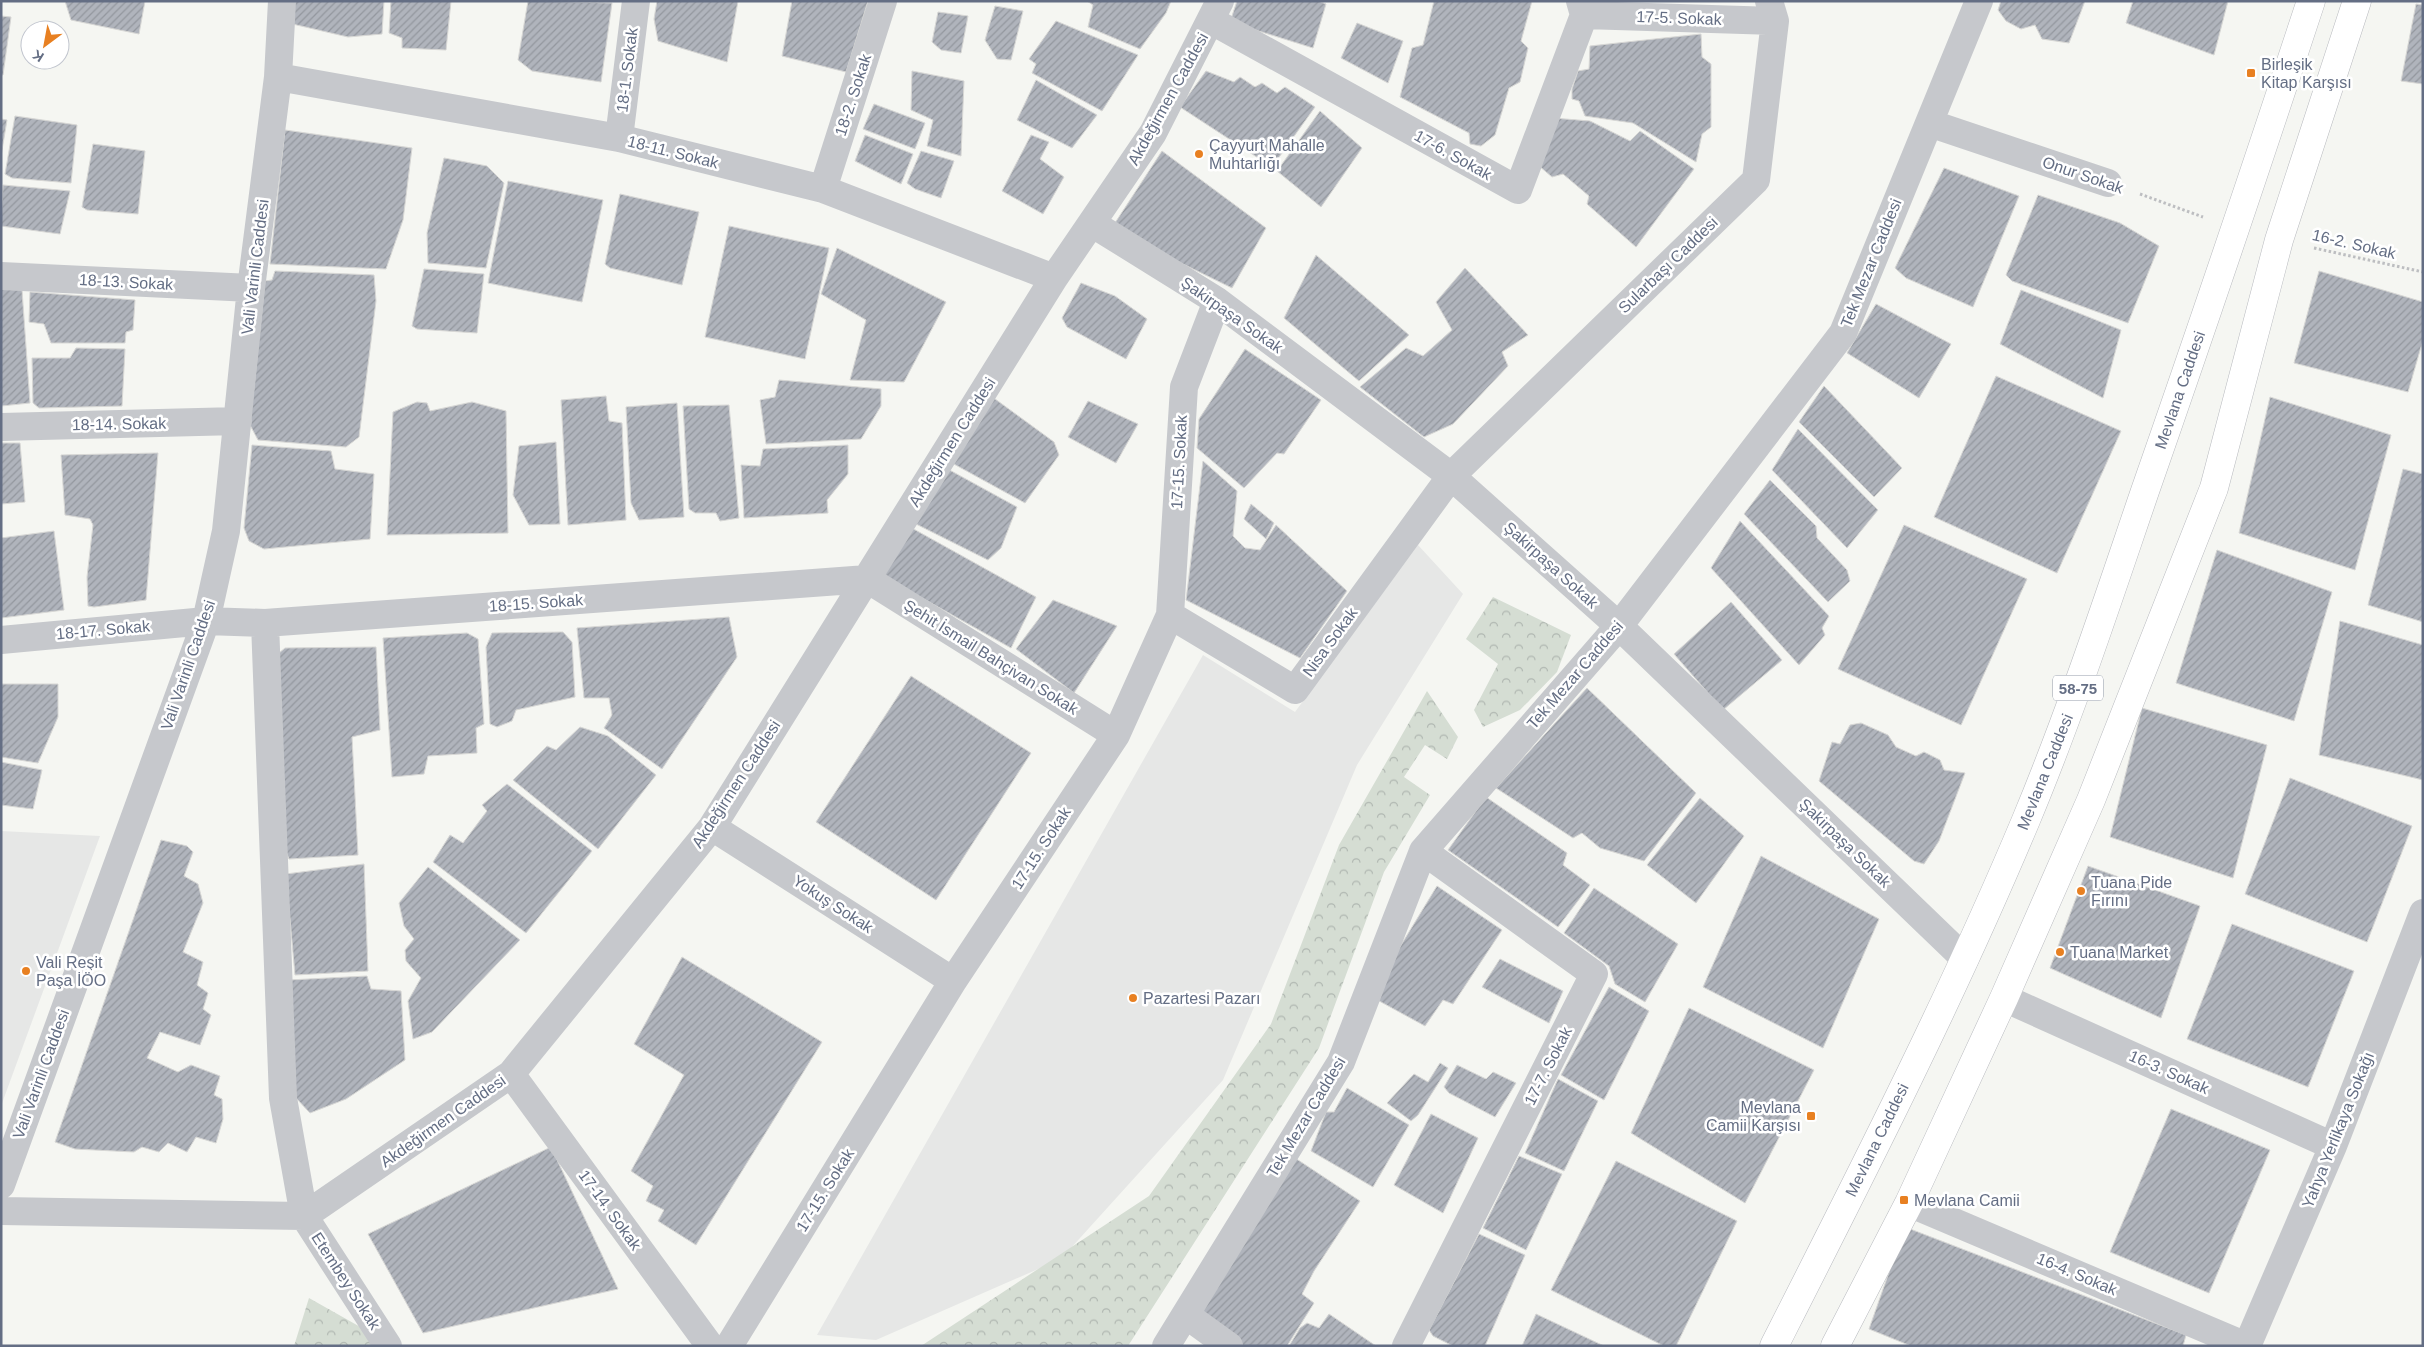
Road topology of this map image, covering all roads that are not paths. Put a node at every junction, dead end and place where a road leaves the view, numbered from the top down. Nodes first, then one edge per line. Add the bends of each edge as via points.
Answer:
1 (282, 1) edge
2 (636, 1) edge
3 (883, 1) edge
4 (1979, 1) edge
5 (2311, 1) edge
6 (2356, 1) edge
7 (1582, 8) edge
8 (1216, 11) edge
9 (1772, 11) edge
10 (278, 77) junction
11 (1929, 123) junction
12 (619, 138) junction
13 (2108, 183) road end
14 (824, 189) junction
15 (1093, 224) junction
16 (1, 276) edge
17 (1054, 278) junction
18 (251, 288) junction
19 (1217, 301) junction
20 (238, 421) junction
21 (1, 427) edge
22 (1451, 476) junction
23 (867, 579) junction
24 (1170, 615) junction
25 (206, 621) junction
26 (265, 623) junction
27 (1619, 626) junction
28 (1, 640) edge
29 (1116, 735) junction
30 (712, 827) junction
31 (1422, 851) junction
32 (2423, 913) edge
33 (1965, 959) junction
34 (953, 981) junction
35 (2004, 998) junction
36 (511, 1074) junction
37 (2333, 1146) junction
38 (1, 1185) edge
39 (1909, 1203) junction
40 (1, 1211) edge
41 (304, 1216) junction
42 (1186, 1315) junction
43 (388, 1346) edge
44 (710, 1346) edge
45 (729, 1346) edge
46 (1166, 1346) edge
47 (1230, 1346) edge
48 (1406, 1346) edge
49 (1774, 1346) edge
50 (1835, 1346) edge
51 (2246, 1346) edge

1 - 10 street, Vali Varinli Caddesi
2 - 12 street, 18-1. Sokak
3 - 14 street, 18-2. Sokak
4 - 11 street, Tek Mezar Caddesi
5 - 33 main road, Mevlana Caddesi / 58-75 via 2073,700 2026,820
6 - 35 main road via 2279,240 2214,488 2091,800
7 - 8 street, 17-6. Sokak via 1518,190
7 - 9 street, 17-5. Sokak
8 - 15 street, Akdeğirmen Caddesi via 1153,133
9 - 22 street, Sularbaşı Caddesi via 1756,180
10 - 12 street, 18-11. Sokak
10 - 18 street, Vali Varinli Caddesi
11 - 13 street, Onur Sokak
11 - 27 street, Tek Mezar Caddesi via 1843,333
12 - 14 street, 18-11. Sokak
14 - 17 street, 18-11. Sokak
15 - 17 street, Akdeğirmen Caddesi
15 - 19 street, Şakirpaşa Sokak
16 - 18 street, 18-13. Sokak
17 - 23 street, Akdeğirmen Caddesi
18 - 20 street, Vali Varinli Caddesi
19 - 22 street, Şakirpaşa Sokak
19 - 24 street, 17-15. Sokak via 1184,387
20 - 21 street, 18-14. Sokak
20 - 25 street, Vali Varinli Caddesi via 226,532
22 - 24 street, Nisa Sokak via 1295,690
22 - 27 street, Şakirpaşa Sokak
23 - 26 street, 18-15. Sokak
23 - 29 street, Şehit İsmail Bahçivan Sokak
23 - 30 street, Akdeğirmen Caddesi
24 - 29 street, 17-15. Sokak
25 - 26 street, 18-15. Sokak
25 - 28 street, 18-17. Sokak
25 - 38 street, Vali Varinli Caddesi
26 - 41 street via 282,1098
27 - 31 street, Tek Mezar Caddesi
27 - 33 street, Şakirpaşa Sokak
29 - 34 street, 17-15. Sokak
30 - 34 street, Yokuş Sokak
30 - 36 street, Akdeğirmen Caddesi
31 - 42 street, Tek Mezar Caddesi via 1341,1062
31 - 48 street, 17-7. Sokak via 1594,974
32 - 37 street, Yahya Yerlikaya Sokağı
33 - 49 main road, Mevlana Caddesi / 58-75
34 - 45 street, 17-15. Sokak
35 - 37 street, 16-3. Sokak
35 - 39 main road
36 - 41 street, Akdeğirmen Caddesi
36 - 44 street, 17-14. Sokak
37 - 51 street, Yahya Yerlikaya Sokağı
39 - 50 main road
39 - 51 street, 16-4. Sokak
40 - 41 street
41 - 43 street, Etembey Sokak
42 - 46 street, Tek Mezar Caddesi
42 - 47 street

